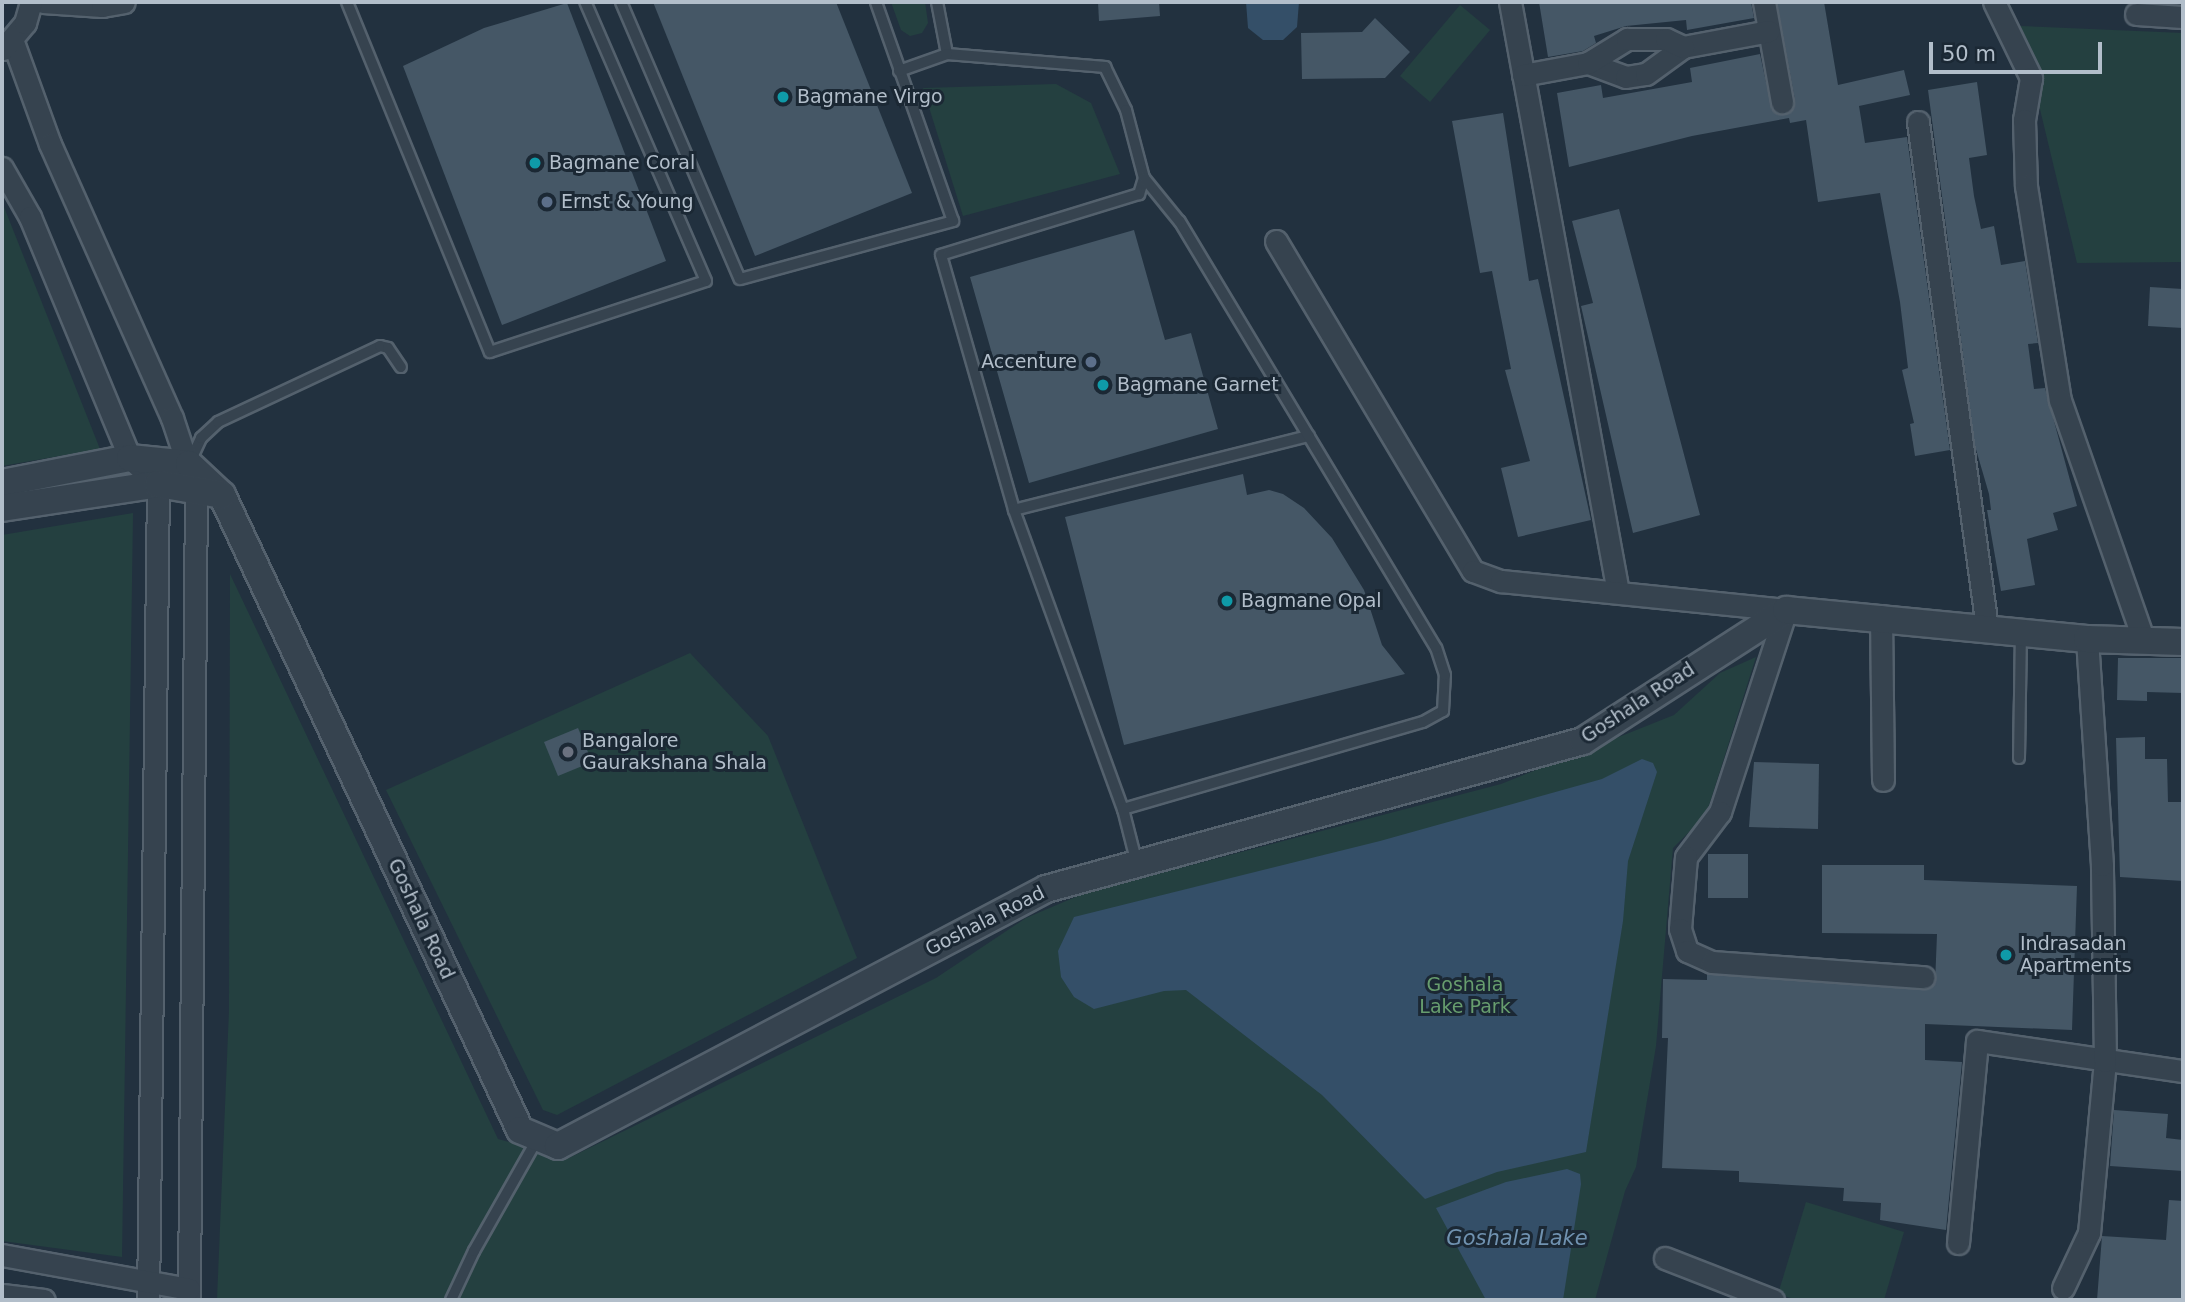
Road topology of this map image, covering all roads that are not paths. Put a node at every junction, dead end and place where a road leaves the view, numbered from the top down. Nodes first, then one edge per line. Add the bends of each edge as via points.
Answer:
1 (31, 2) edge
2 (43, 2) edge
3 (124, 2) edge
4 (346, 2) edge
5 (585, 2) edge
6 (621, 2) edge
7 (876, 2) edge
8 (937, 2) edge
9 (1510, 2) edge
10 (1764, 2) edge
11 (1994, 2) edge
12 (103, 4) edge
13 (2136, 14) dead end
14 (2183, 17) edge
15 (1769, 32) junction
16 (7, 46) edge
17 (1683, 47) junction
18 (947, 54) junction
19 (1588, 63) junction
20 (899, 71) junction
21 (1523, 75) junction
22 (1782, 102) dead end
23 (1918, 122) dead end
24 (2, 169) edge
25 (1144, 178) junction
26 (1276, 241) dead end
27 (401, 368) dead end
28 (1309, 436) junction
29 (130, 458) junction
30 (190, 464) junction
31 (2, 483) edge
32 (158, 484) junction
33 (196, 490) junction
34 (222, 495) junction
35 (2, 508) edge
36 (1014, 510) junction
37 (1618, 592) junction
38 (1786, 610) junction
39 (1881, 616) junction
40 (1987, 628) junction
41 (2021, 631) junction
42 (2087, 639) junction
43 (2144, 641) junction
44 (2183, 642) edge
45 (2019, 758) dead end
46 (1883, 780) dead end
47 (1123, 809) junction
48 (1137, 864) junction
49 (1923, 977) dead end
50 (2105, 1061) junction
51 (2183, 1071) edge
52 (538, 1138) junction
53 (1958, 1243) dead end
54 (2, 1255) edge
55 (1665, 1258) dead end
56 (148, 1278) junction
57 (2063, 1288) dead end
58 (2, 1295) edge
59 (189, 1295) edge
60 (44, 1300) edge
61 (148, 1300) edge
62 (452, 1300) edge
63 (1773, 1300) edge

1 - 16 street
2 - 12 street
3 - 12 street
4 - 5 lane via 490,352 706,281
6 - 20 lane via 740,279 953,221
7 - 20 lane
8 - 18 lane
9 - 21 street
10 - 15 street
11 - 43 street via 2031,78 2024,120 2026,186 2060,400
13 - 14 street
15 - 17 street
15 - 22 street
16 - 30 street
17 - 19 street via 1666,39 1627,39
17 - 19 street via 1646,74 1626,77
18 - 20 lane
18 - 25 lane via 1105,67 1126,110
19 - 21 street
21 - 37 street
23 - 40 street
24 - 29 street via 30,218
25 - 28 lane via 1179,221
25 - 36 lane via 1139,194 941,255
26 - 37 street via 1473,570 1500,581
27 - 30 lane via 388,348 380,346 218,422 201,438
28 - 36 lane
28 - 47 lane via 1436,648 1445,676 1443,711 1423,722
29 - 30 street
29 - 31 street
29 - 32 street
30 - 33 street
30 - 34 street, Goshala Road
32 - 33 street
32 - 35 street
32 - 56 street
33 - 34 street
33 - 59 street
34 - 52 street, Goshala Road via 520,1130
36 - 47 lane
37 - 38 street
38 - 39 street
38 - 48 street, Goshala Road via 1583,741
38 - 49 street via 1720,812 1686,857 1680,929 1687,951 1712,962
39 - 40 street
39 - 46 street
40 - 41 street
41 - 42 street
41 - 45 lane
42 - 43 street
42 - 50 street via 2102,865
43 - 44 street
47 - 48 lane
48 - 52 street, Goshala Road via 1046,889 558,1146
50 - 51 street
50 - 53 street via 1977,1041
50 - 57 street via 2089,1233
52 - 62 lane via 474,1251
54 - 56 street
55 - 63 street
56 - 59 street
56 - 61 street
58 - 60 street

